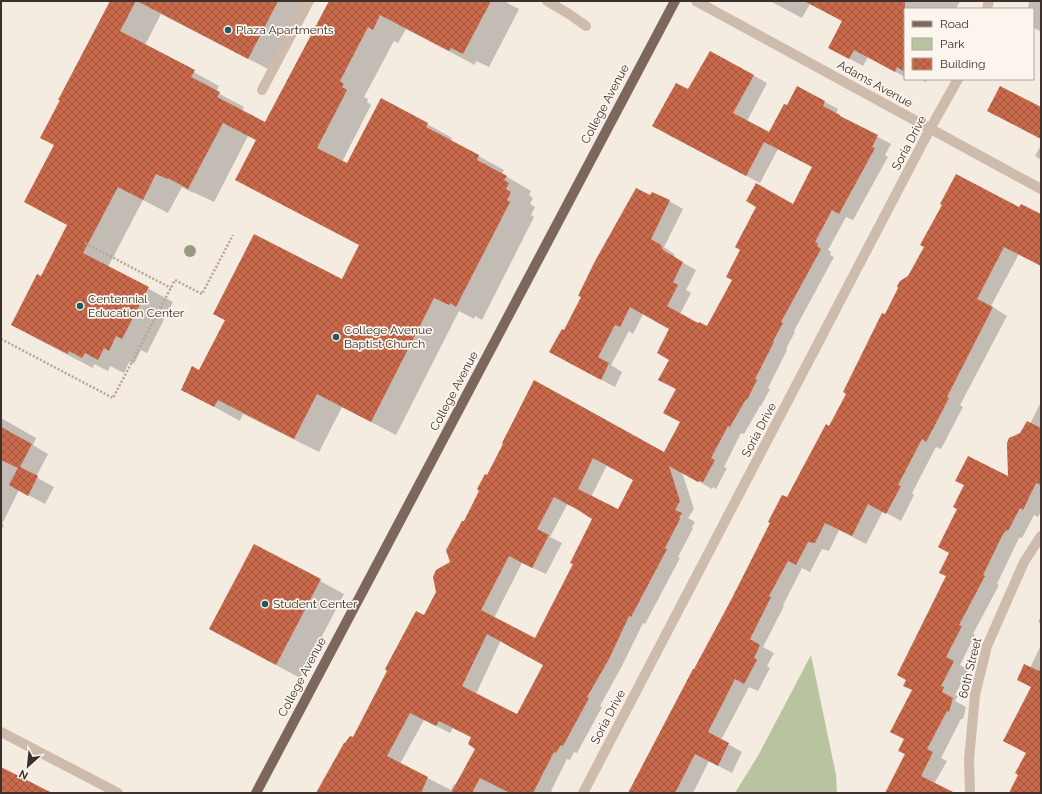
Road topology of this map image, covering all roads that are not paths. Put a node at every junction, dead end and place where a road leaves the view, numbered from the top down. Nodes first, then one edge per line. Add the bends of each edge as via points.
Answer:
1 (309, 1) edge
2 (548, 1) edge
3 (674, 1) edge
4 (696, 1) edge
5 (586, 26) dead end
6 (957, 80) edge
7 (262, 90) dead end
8 (930, 129) junction
9 (1041, 189) edge
10 (1041, 536) edge
11 (1, 732) edge
12 (118, 793) edge
13 (256, 793) edge
14 (583, 793) edge
15 (970, 793) edge

1 - 7 street
2 - 5 street
3 - 13 main road, College Avenue
4 - 8 street, Adams Avenue
6 - 8 street, Soria Drive
8 - 9 street, Adams Avenue
8 - 14 street, Soria Drive
10 - 15 street, 60th Street via 1024,562 987,646 975,695 969,760
11 - 12 street

